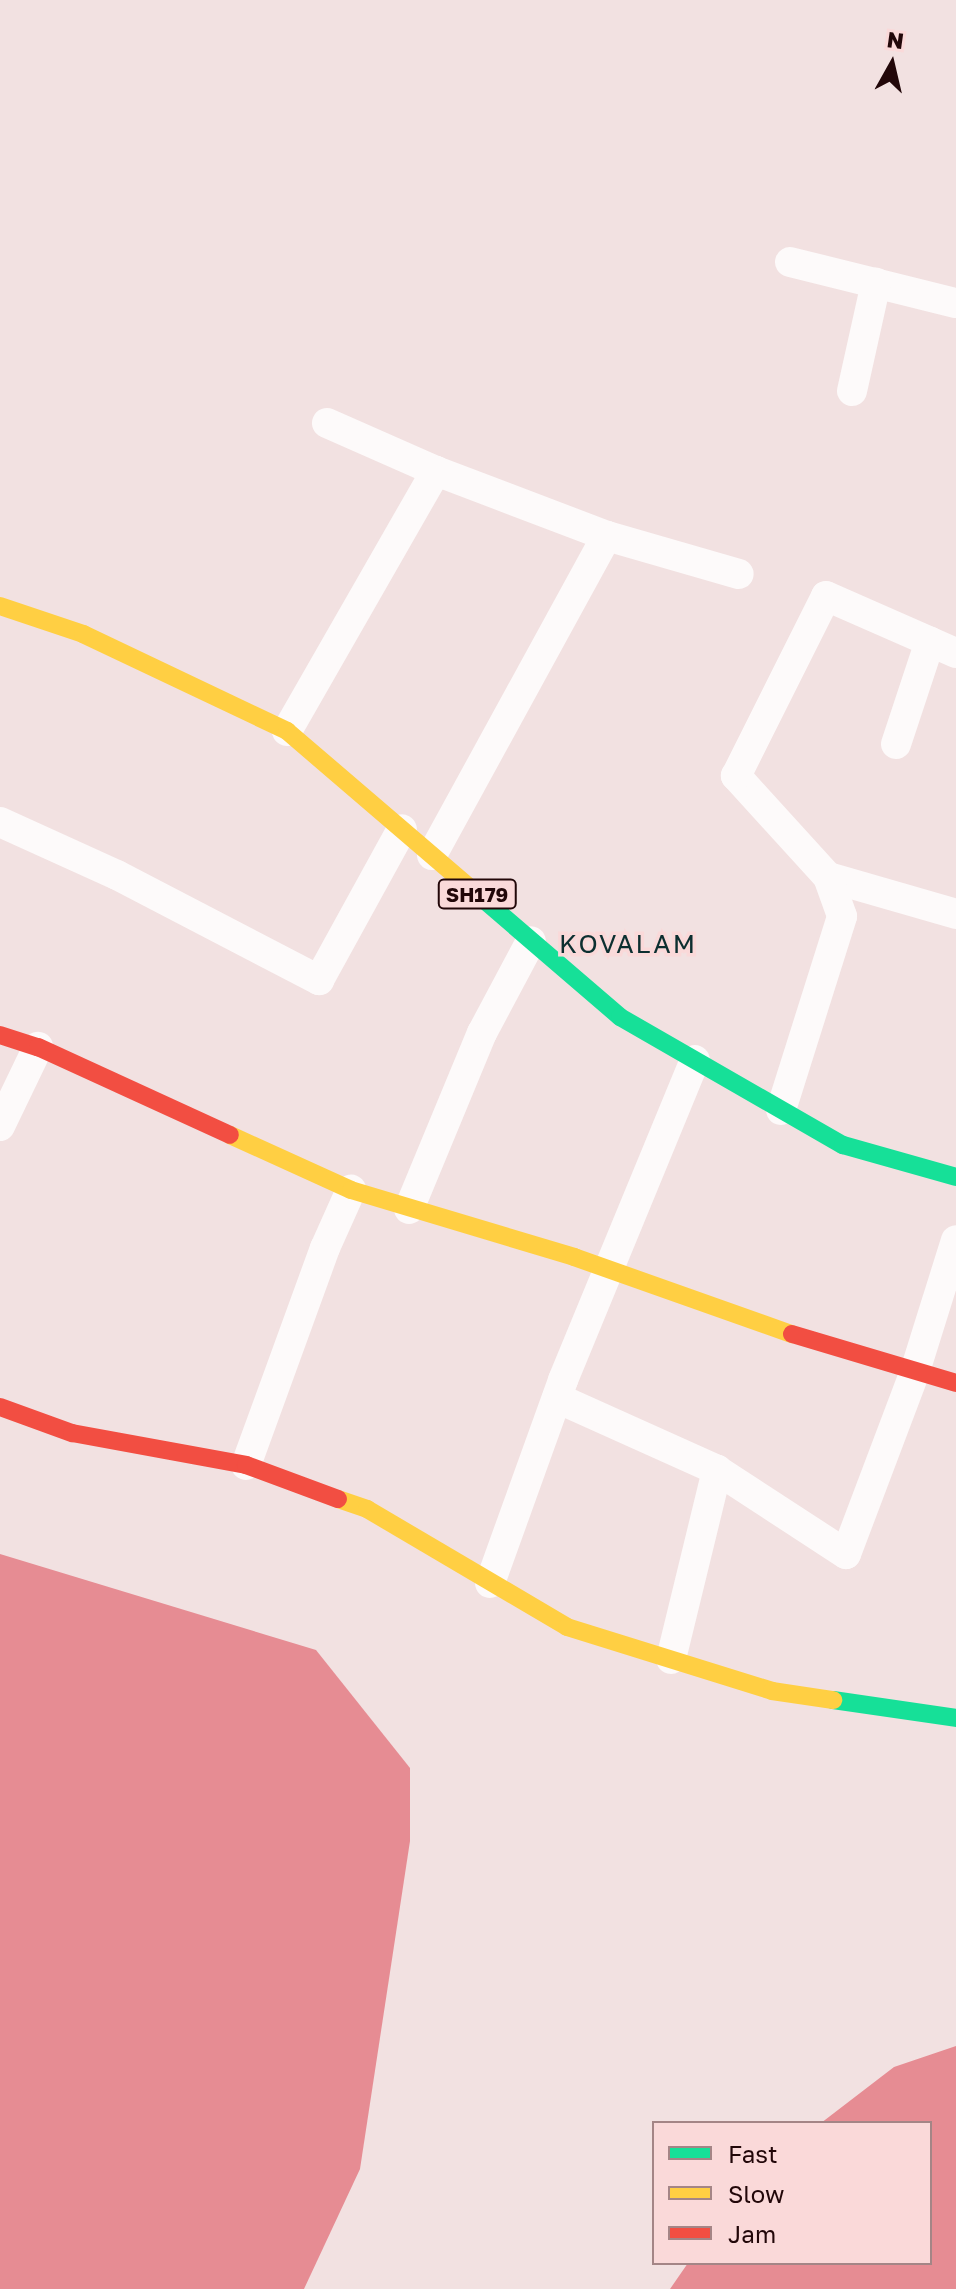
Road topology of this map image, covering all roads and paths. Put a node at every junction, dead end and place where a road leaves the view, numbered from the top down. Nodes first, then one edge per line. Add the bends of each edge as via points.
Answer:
1 (790, 262) dead end
2 (876, 283) junction
3 (956, 303) edge
4 (852, 391) dead end
5 (327, 423) dead end
6 (436, 471) junction
7 (607, 536) junction
8 (739, 574) dead end
9 (0, 606) edge
10 (943, 647) edge
11 (287, 731) junction
12 (896, 744) dead end
13 (0, 822) edge
14 (402, 829) junction
15 (432, 855) junction
16 (828, 877) junction
17 (956, 914) edge
18 (531, 941) junction
19 (0, 1035) edge
20 (38, 1047) junction
21 (695, 1060) junction
22 (781, 1110) junction
23 (0, 1126) edge
24 (956, 1177) edge
25 (351, 1190) junction
26 (409, 1209) junction
27 (956, 1240) edge
28 (611, 1270) junction
29 (915, 1371) junction
30 (956, 1383) edge
31 (557, 1398) junction
32 (0, 1407) edge
33 (246, 1465) junction
34 (717, 1470) junction
35 (490, 1583) junction
36 (671, 1659) junction
37 (956, 1718) edge

1 - 2 street
2 - 3 street
2 - 4 street
5 - 6 street
6 - 7 street
6 - 11 street
7 - 8 street
7 - 15 street
9 - 11 street, SH179 via 83,634
10 - 12 street
10 - 16 street via 826,596 736,776
11 - 14 street, SH179
13 - 14 street via 117,875 319,980
14 - 15 street, SH179
15 - 18 street, SH179
16 - 17 street
16 - 22 street via 842,916
18 - 21 street, SH179 via 620,1017
18 - 26 street via 482,1033
19 - 20 street
20 - 23 street
20 - 25 street
21 - 22 street, SH179
21 - 28 street
22 - 24 street, SH179 via 843,1145
25 - 26 street
25 - 33 street
26 - 28 street
27 - 29 street
28 - 29 street via 750,1322
28 - 31 street
29 - 30 street
29 - 34 street via 846,1554
31 - 34 street
31 - 35 street
32 - 33 street via 72,1433
33 - 35 street via 367,1509
34 - 36 street
35 - 36 street via 567,1627
36 - 37 street via 772,1691

